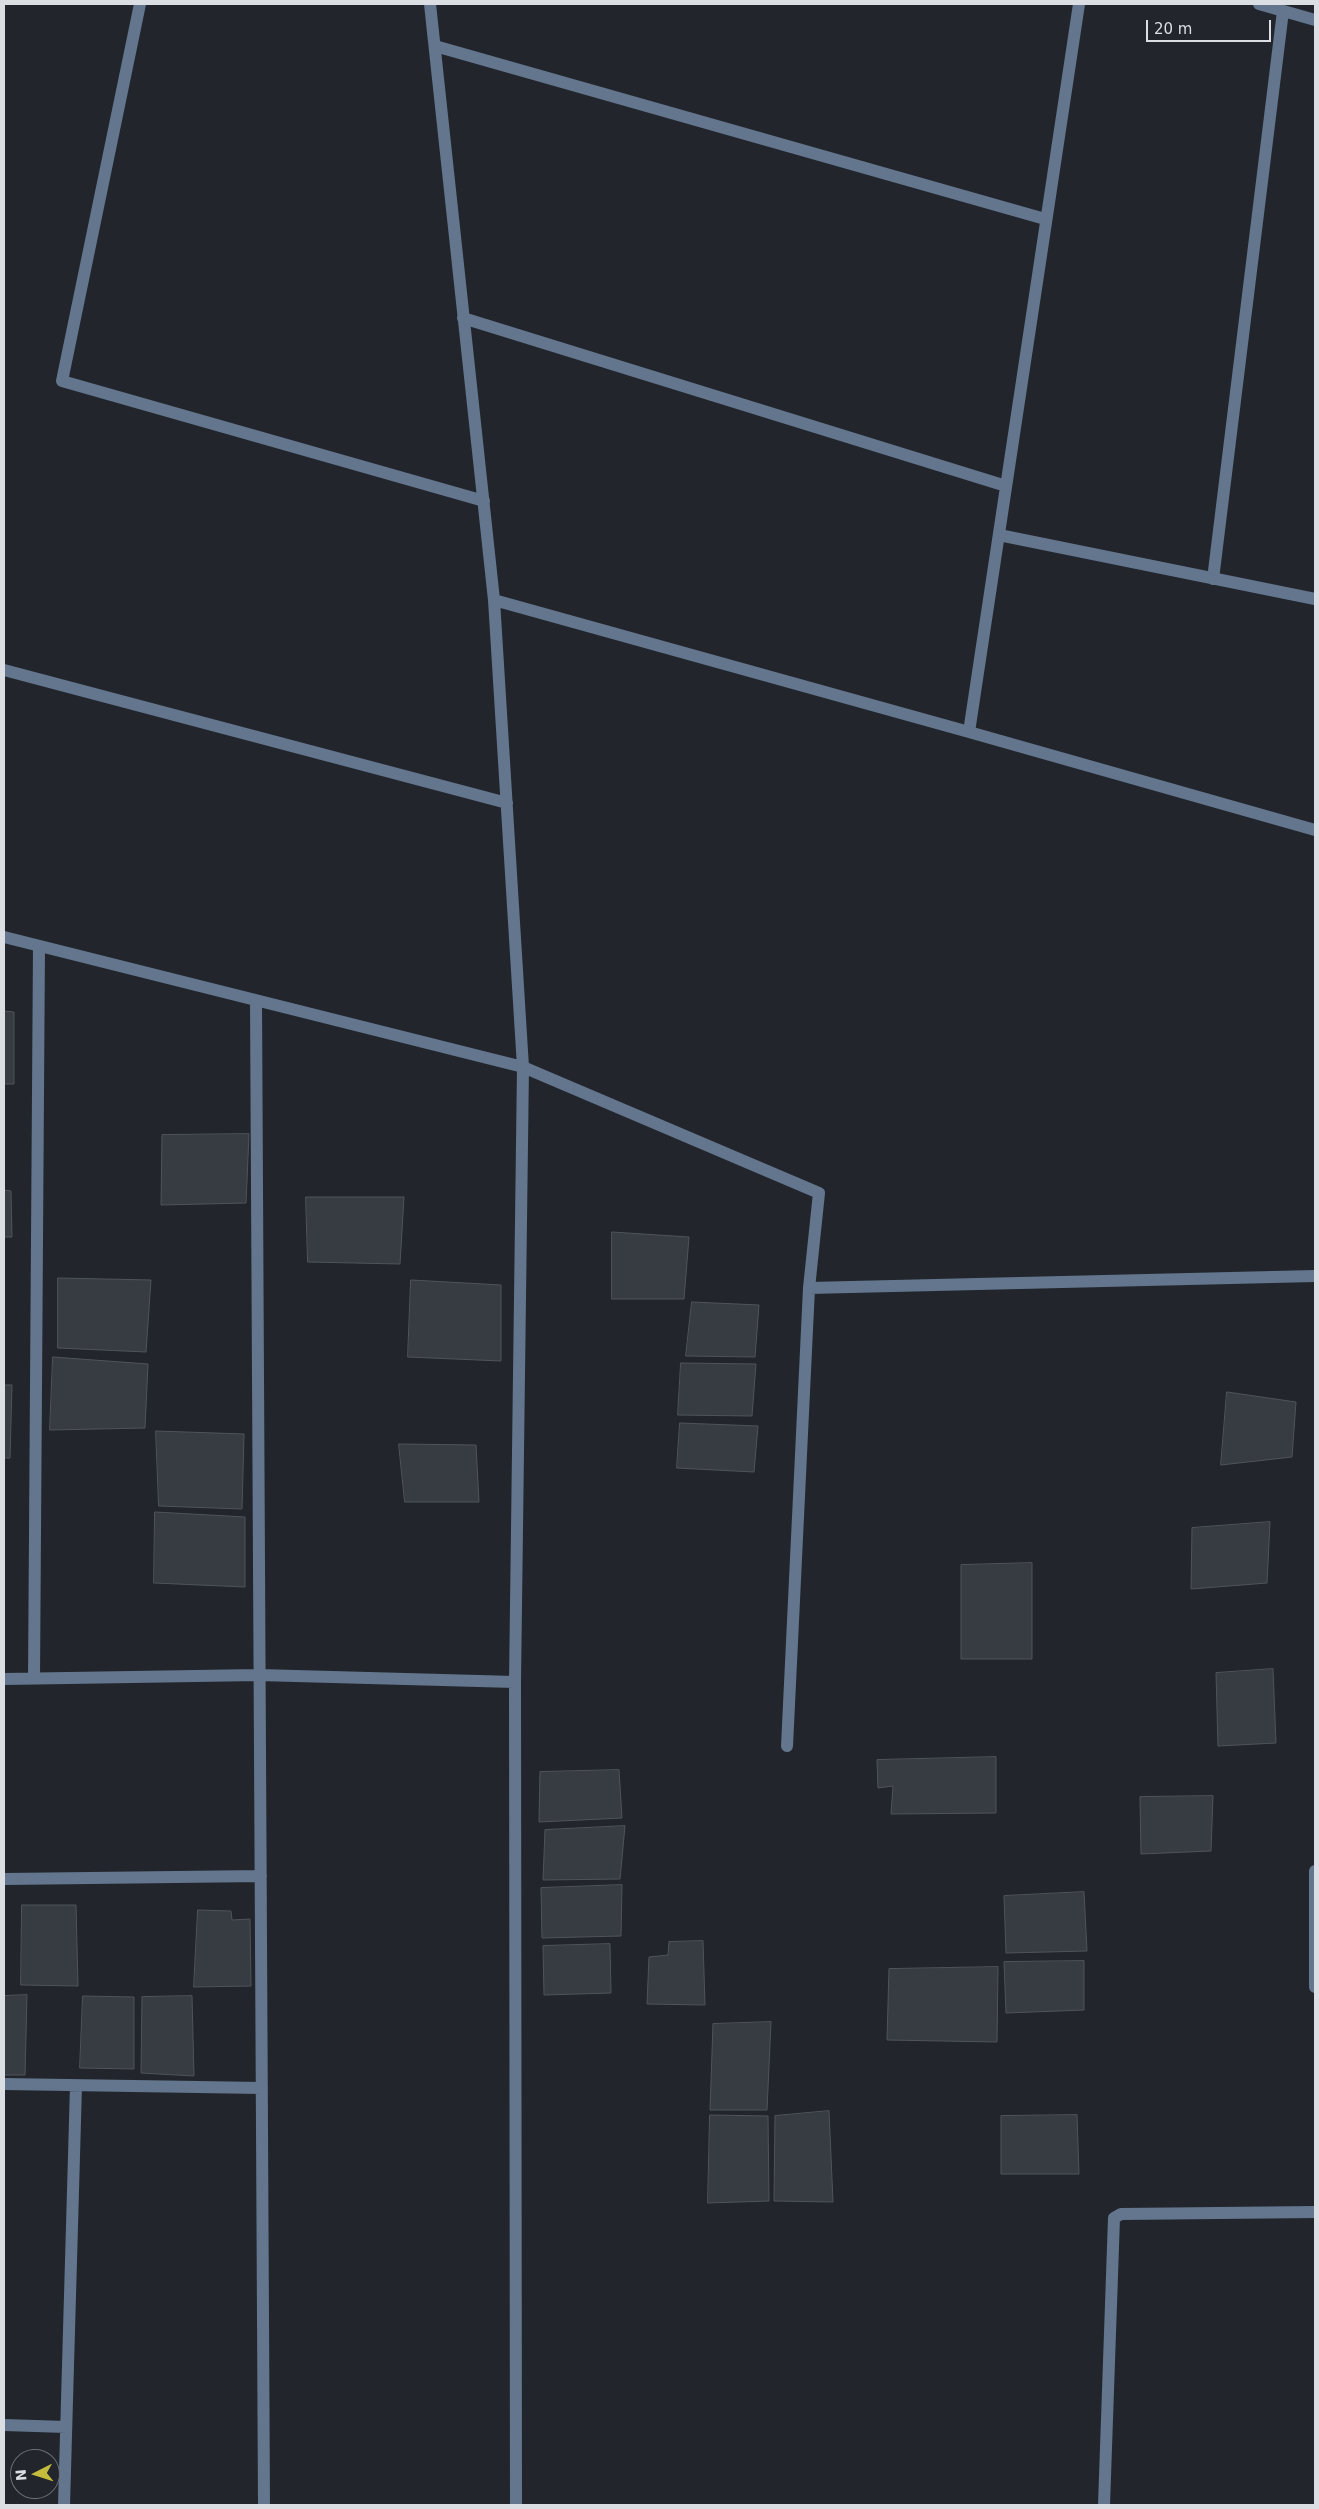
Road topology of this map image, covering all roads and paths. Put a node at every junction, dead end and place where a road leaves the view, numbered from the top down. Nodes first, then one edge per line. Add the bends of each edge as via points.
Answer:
1 (140, 4) edge
2 (430, 4) edge
3 (1079, 4) edge
4 (1259, 4) edge
5 (1284, 11) junction
6 (1315, 20) edge
7 (435, 46) junction
8 (1045, 219) junction
9 (463, 318) junction
10 (1006, 486) junction
11 (484, 501) junction
12 (999, 535) junction
13 (1213, 579) junction
14 (1315, 599) edge
15 (494, 600) junction
16 (4, 670) edge
17 (969, 732) junction
18 (507, 803) junction
19 (1315, 830) edge
20 (4, 937) edge
21 (39, 946) junction
22 (256, 1000) junction
23 (523, 1067) junction
24 (1315, 1276) edge
25 (809, 1288) junction
26 (259, 1675) junction
27 (34, 1678) junction
28 (4, 1679) edge
29 (515, 1682) junction
30 (787, 1746) dead end
31 (1315, 1871) edge
32 (261, 1876) junction
33 (4, 1879) edge
34 (1315, 1987) edge
35 (4, 2084) edge
36 (76, 2086) junction
37 (262, 2088) junction
38 (1315, 2212) edge
39 (4, 2425) edge
40 (66, 2427) junction
41 (64, 2505) edge
42 (264, 2505) edge
43 (516, 2505) edge
44 (1104, 2505) edge

1 - 11 street via 62,381
2 - 7 street
3 - 8 street
4 - 5 street
5 - 6 street
5 - 13 street
7 - 8 street
7 - 9 street
8 - 10 street
9 - 10 street
9 - 11 street
10 - 12 street
11 - 15 street
12 - 13 street
12 - 17 street
13 - 14 street
15 - 17 street
15 - 18 street
16 - 18 street
17 - 19 street
18 - 23 street
20 - 21 street
21 - 22 street
21 - 27 street
22 - 23 street
22 - 26 street
23 - 25 street via 819,1193
23 - 29 street
24 - 25 street
25 - 30 street
26 - 27 street
26 - 29 street
26 - 32 street
27 - 28 street
29 - 43 street
31 - 34 street
32 - 33 street
32 - 37 street
35 - 36 street
36 - 37 street
36 - 40 street
37 - 42 street
38 - 44 street via 1122,2214 1114,2218
39 - 40 street
40 - 41 street

